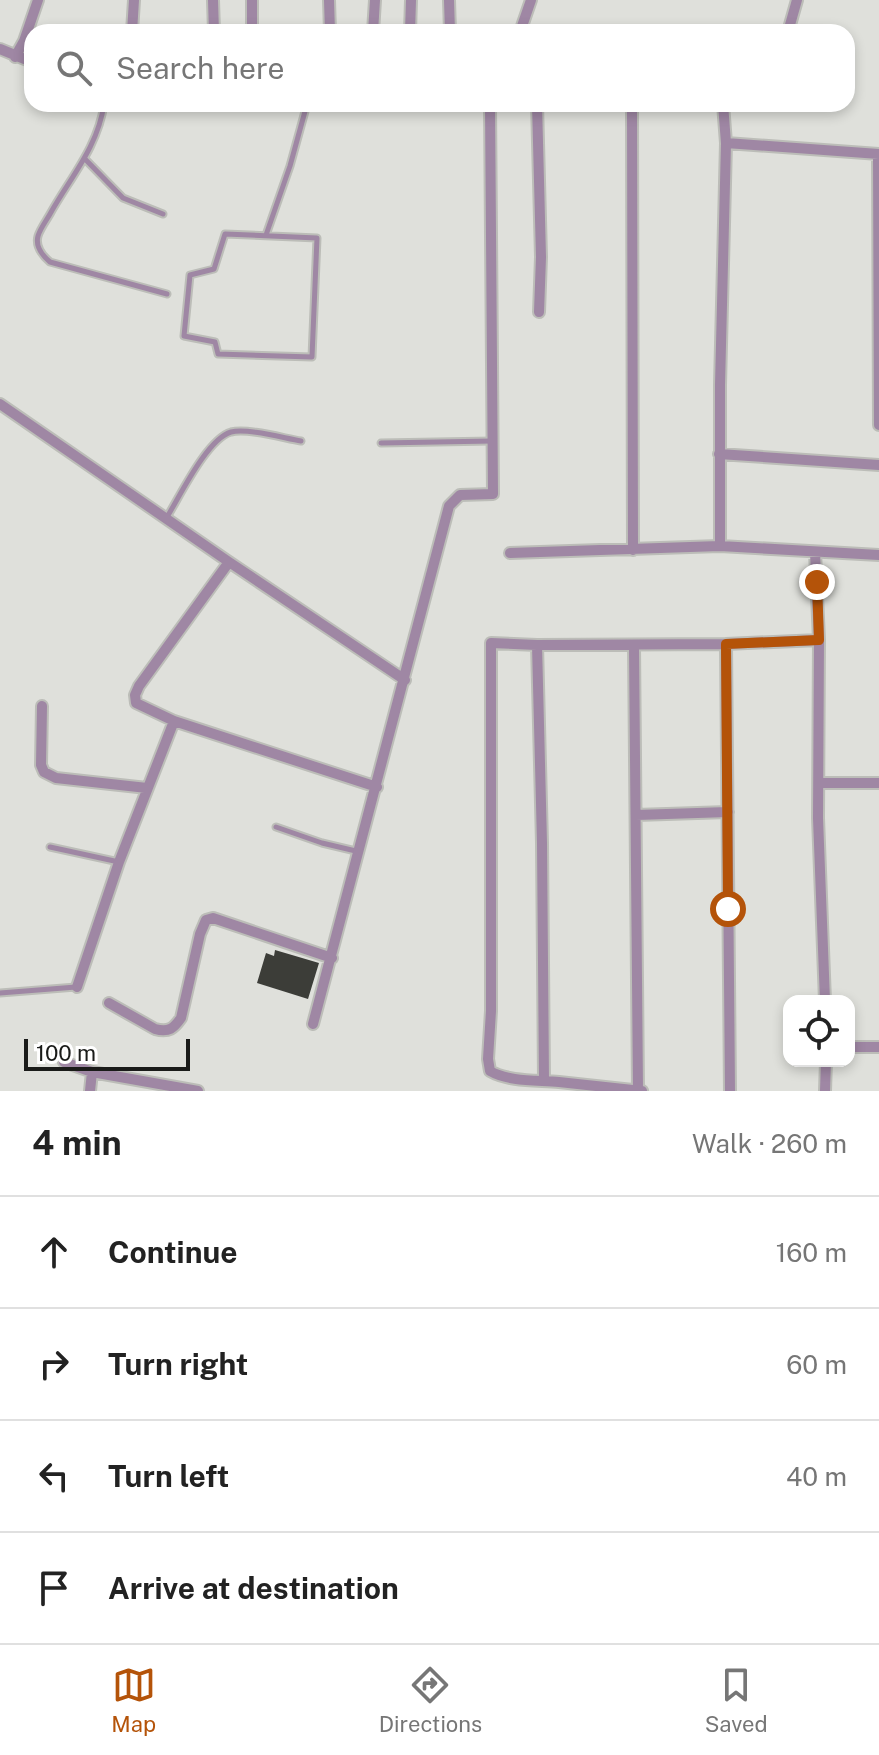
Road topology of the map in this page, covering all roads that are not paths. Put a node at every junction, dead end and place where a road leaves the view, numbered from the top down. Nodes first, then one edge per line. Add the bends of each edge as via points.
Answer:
1 (38, 0) edge
2 (134, 0) edge
3 (213, 0) edge
4 (252, 0) edge
5 (329, 0) edge
6 (375, 0) edge
7 (411, 0) edge
8 (449, 0) edge
9 (531, 0) edge
10 (797, 0) edge
11 (30, 24) edge
12 (132, 24) edge
13 (214, 24) edge
14 (252, 24) edge
15 (330, 24) edge
16 (374, 24) edge
17 (410, 24) edge
18 (450, 24) edge
19 (523, 24) edge
20 (790, 24) edge
21 (24, 41) edge
22 (0, 49) edge
23 (15, 57) junction
24 (24, 60) edge
25 (103, 112) edge
26 (305, 112) edge
27 (490, 112) edge
28 (537, 112) edge
29 (632, 112) edge
30 (724, 112) edge
31 (726, 143) junction
32 (878, 154) edge
33 (85, 159) junction
34 (163, 214) dead end
35 (266, 235) junction
36 (167, 294) dead end
37 (539, 312) dead end
38 (0, 404) edge
39 (879, 425) edge
40 (301, 441) dead end
41 (492, 441) junction
42 (381, 443) dead end
43 (719, 454) junction
44 (879, 465) edge
45 (166, 518) junction
46 (720, 546) junction
47 (633, 550) junction
48 (815, 552) junction
49 (510, 553) dead end
50 (879, 555) edge
51 (229, 562) junction
52 (819, 640) junction
53 (726, 644) junction
54 (537, 645) junction
55 (634, 646) junction
56 (405, 680) junction
57 (42, 706) dead end
58 (174, 721) junction
59 (820, 783) junction
60 (879, 783) edge
61 (377, 787) junction
62 (147, 788) junction
63 (728, 812) junction
64 (636, 815) junction
65 (276, 827) dead end
66 (50, 847) dead end
67 (360, 852) junction
68 (119, 862) junction
69 (332, 958) junction
70 (77, 987) joint
71 (0, 993) edge
72 (825, 995) edge
73 (109, 1003) dead end
74 (313, 1024) dead end
75 (855, 1047) edge
76 (879, 1047) edge
77 (64, 1062) dead end
78 (826, 1067) edge
79 (92, 1072) junction
80 (544, 1081) junction
81 (566, 1087) edge
82 (90, 1091) edge
83 (198, 1091) edge
84 (640, 1091) edge
85 (730, 1091) edge
86 (825, 1091) edge

1 - 11 street
2 - 12 street
3 - 13 street
4 - 14 street
5 - 15 street
6 - 16 street
7 - 17 street
8 - 18 street
9 - 19 street
10 - 20 street
21 - 23 street
22 - 23 street
23 - 24 street
25 - 33 lane
26 - 35 lane
27 - 41 street
28 - 37 street
29 - 47 street
30 - 31 street
31 - 32 street
31 - 43 street
32 - 39 street
33 - 34 lane via 123,198
33 - 36 lane via 38,236 43,256
35 - 35 lane via 317,238 312,357 218,354 215,342 184,336 190,275 214,269 225,234
38 - 45 street
40 - 45 lane via 240,431 222,437
41 - 42 lane
41 - 56 street via 493,494 460,495 449,506
43 - 44 street
43 - 46 street
45 - 51 street
46 - 47 street
46 - 48 street
47 - 49 street
48 - 50 street
48 - 52 street
51 - 56 street
51 - 58 street via 135,695 141,707
52 - 53 street
52 - 59 street
53 - 55 street
53 - 63 street
54 - 55 street
54 - 80 street
54 - 80 street via 491,643 488,1059 490,1071 499,1076
55 - 64 street
56 - 61 street
57 - 62 street via 44,772 56,778
58 - 61 street
58 - 62 street
59 - 60 street
59 - 72 street
61 - 67 street
62 - 68 street
63 - 64 street
63 - 85 street
64 - 84 street
65 - 67 lane
66 - 68 lane
67 - 69 street
68 - 70 street
69 - 73 street via 213,918 206,920 200,934 181,1018 174,1028 155,1029
69 - 74 street
70 - 71 lane
75 - 76 street
77 - 79 street
78 - 86 street
79 - 82 street
79 - 83 street
80 - 81 street
81 - 84 street

